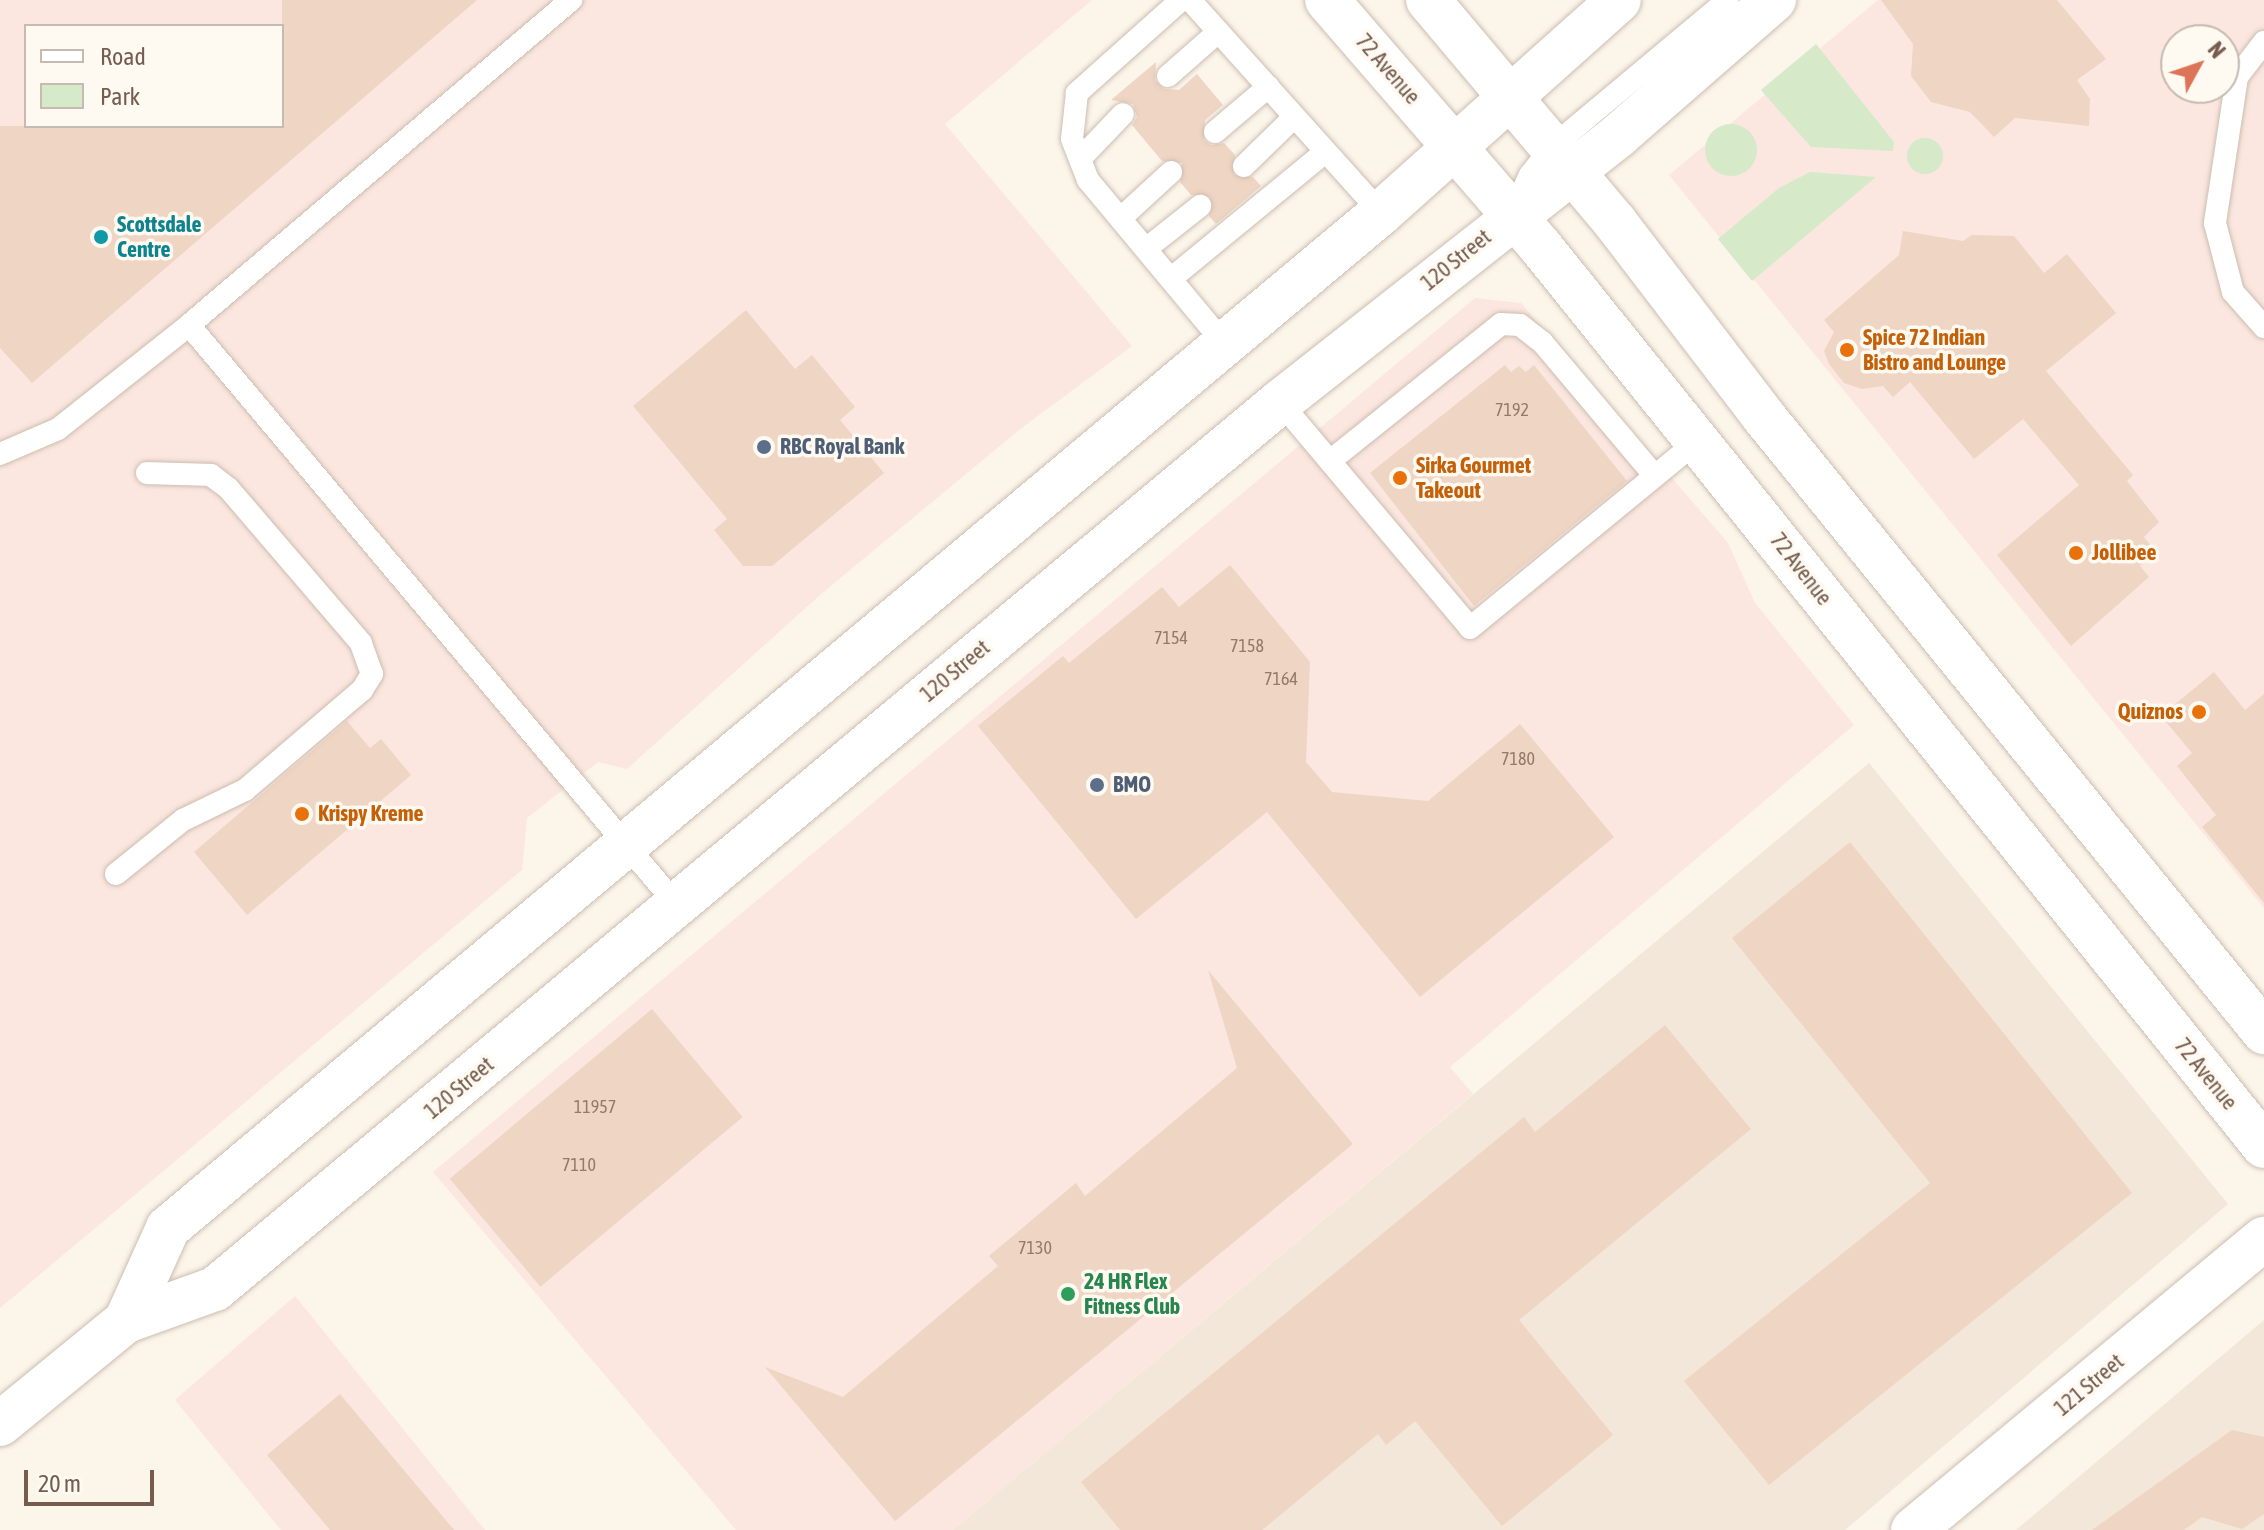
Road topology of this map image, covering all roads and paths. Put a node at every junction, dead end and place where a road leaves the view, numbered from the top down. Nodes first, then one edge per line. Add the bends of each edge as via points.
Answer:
1 (571, 0) edge
2 (1181, 0) edge
3 (1190, 0) edge
4 (1327, 0) edge
5 (1428, 0) edge
6 (1619, 0) edge
7 (1728, 0) edge
8 (1774, 0) edge
9 (1218, 32) junction
10 (2264, 42) edge
11 (1168, 76) dead end
12 (1268, 87) junction
13 (1509, 96) junction
14 (1123, 114) dead end
15 (1294, 117) junction
16 (1215, 132) dead end
17 (1454, 146) junction
18 (1325, 152) junction
19 (1562, 158) junction
20 (1080, 159) junction
21 (1244, 166) dead end
22 (1171, 172) dead end
23 (1200, 206) dead end
24 (1381, 213) junction
25 (1512, 214) junction
26 (1121, 218) junction
27 (1147, 248) junction
28 (1173, 277) junction
29 (189, 325) junction
30 (2264, 327) edge
31 (1224, 343) junction
32 (1280, 402) junction
33 (1698, 441) junction
34 (0, 454) edge
35 (1330, 461) junction
36 (147, 473) dead end
37 (1655, 476) junction
38 (626, 845) junction
39 (116, 874) dead end
40 (675, 903) junction
41 (2264, 1032) edge
42 (2264, 1146) edge
43 (2264, 1239) edge
44 (126, 1321) junction
45 (0, 1424) edge
46 (1913, 1530) edge

1 - 29 lane
2 - 20 lane via 1077,93 1072,139
3 - 9 lane
4 - 17 main road, 72 Avenue
5 - 13 main road
6 - 13 main road, 120 Street
7 - 19 lane
8 - 19 main road, 120 Street via 1619,135
9 - 11 lane
9 - 12 lane
10 - 30 lane via 2237,77 2215,223 2233,292
12 - 15 lane
12 - 16 lane
13 - 17 main road, 120 Street
13 - 19 main road
14 - 20 lane
15 - 18 lane
15 - 21 lane
17 - 24 main road, 120 Street
17 - 25 main road, 72 Avenue
18 - 24 lane
18 - 28 lane
19 - 25 main road, 120 Street
19 - 41 main road via 1764,417
20 - 26 lane via 1088,180
22 - 26 lane
23 - 27 lane
24 - 31 main road, 120 Street
25 - 32 main road, 120 Street
25 - 33 main road, 72 Avenue
26 - 27 lane
27 - 28 lane
28 - 31 lane
29 - 34 lane via 58,429
29 - 38 lane
31 - 38 main road, 120 Street
32 - 35 lane
32 - 40 main road, 120 Street
33 - 37 lane
33 - 42 main road, 72 Avenue
35 - 37 lane via 1501,324 1520,325 1542,342
35 - 37 lane via 1470,628
36 - 39 lane via 211,475 228,488 361,643 372,674 362,690 245,790 183,820
38 - 40 lane
38 - 44 main road, 120 Street via 168,1228
40 - 44 main road, 120 Street via 215,1289
43 - 46 main road, 121 Street
44 - 45 main road, 120 Street

